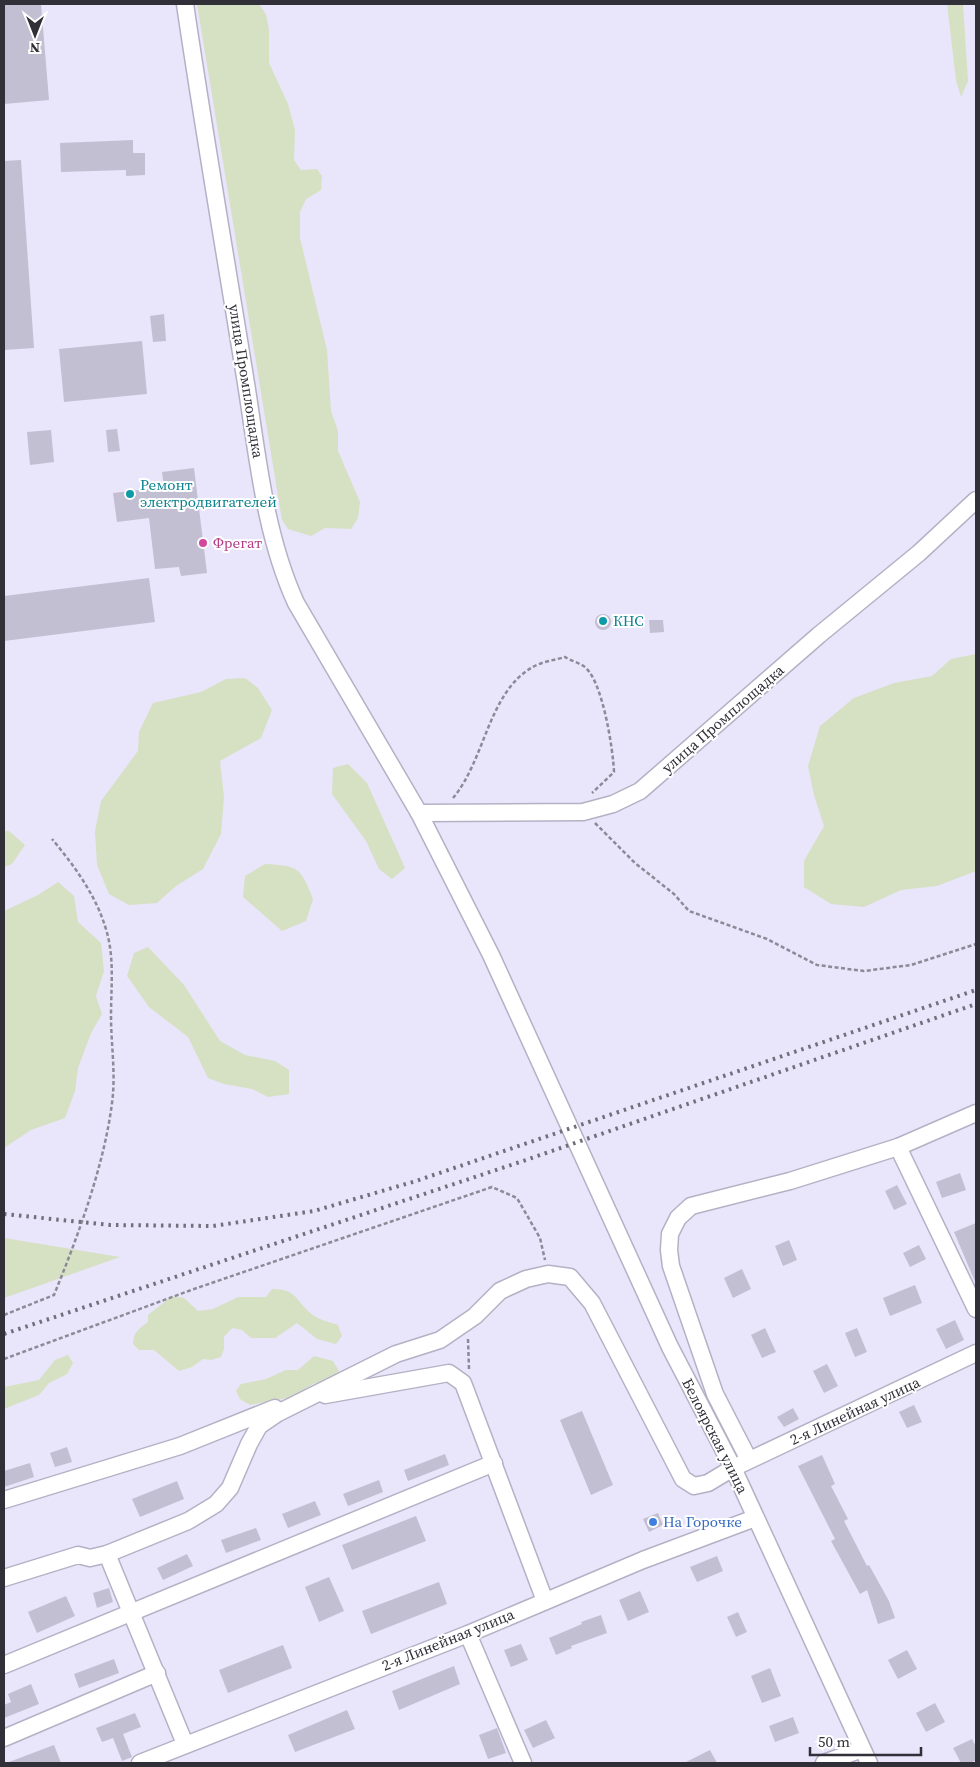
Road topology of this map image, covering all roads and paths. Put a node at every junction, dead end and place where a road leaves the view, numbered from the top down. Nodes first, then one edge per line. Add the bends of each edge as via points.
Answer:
1 (185, 4) edge
2 (976, 500) edge
3 (584, 804) junction
4 (440, 812) junction
5 (419, 813) junction
6 (52, 839) dead end
7 (976, 944) edge
8 (976, 1113) edge
9 (575, 1137) joint
10 (898, 1147) junction
11 (548, 1274) junction
12 (976, 1309) edge
13 (4, 1315) edge
14 (475, 1316) junction
15 (976, 1353) edge
16 (4, 1360) edge
17 (469, 1374) dead end
18 (302, 1399) junction
19 (749, 1460) junction
20 (494, 1463) junction
21 (733, 1468) junction
22 (4, 1500) edge
23 (755, 1518) junction
24 (107, 1554) junction
25 (4, 1578) edge
26 (545, 1600) junction
27 (132, 1612) junction
28 (468, 1634) junction
29 (4, 1665) edge
30 (157, 1673) junction
31 (4, 1738) edge
32 (186, 1744) junction
33 (866, 1756) edge
34 (140, 1763) edge
35 (523, 1763) edge
36 (824, 1763) edge

1 - 5 street, улица Промплощадка via 275,543 296,603
2 - 3 street, улица Промплощадка via 919,553 819,635 640,791 613,804
3 - 4 street, улица Промплощадка
3 - 4 path via 614,772 613,747 598,690 586,668 565,658 532,667 506,692 464,785
3 - 7 path via 635,863 674,894 689,911 767,939 817,965 864,971 911,965
4 - 5 street, улица Промплощадка
5 - 9 street, улица Промплощадка via 491,955
6 - 13 path via 88,890 105,925 113,959 112,1039 115,1058 112,1103 98,1173 54,1295
8 - 10 street
9 - 21 street, Белоярская улица via 670,1347
10 - 12 street
10 - 19 street via 790,1181 691,1206 678,1218 670,1234 671,1266 714,1394
11 - 14 street via 526,1279 500,1291
11 - 16 path via 540,1238 517,1198 492,1187 194,1289
11 - 21 street, 2-я Линейная улица via 570,1277 592,1303 682,1479 694,1486 708,1483
14 - 17 path via 468,1338
14 - 18 street via 440,1340 396,1354
15 - 19 street, 2-я Линейная улица
18 - 20 street via 449,1373 463,1383
18 - 22 street via 180,1446
18 - 24 street via 260,1426 230,1488 216,1504 188,1521
19 - 21 street, 2-я Линейная улица
20 - 26 street
20 - 27 street
21 - 23 street, Белоярская улица
23 - 26 street, 2-я Линейная улица
23 - 33 street, Белоярская улица
24 - 25 street via 90,1558 78,1555
24 - 27 street
26 - 28 street, 2-я Линейная улица
27 - 29 street
27 - 30 street
28 - 32 street, 2-я Линейная улица
28 - 35 street
30 - 31 street
30 - 32 street
32 - 34 street, 2-я Линейная улица
33 - 36 street

